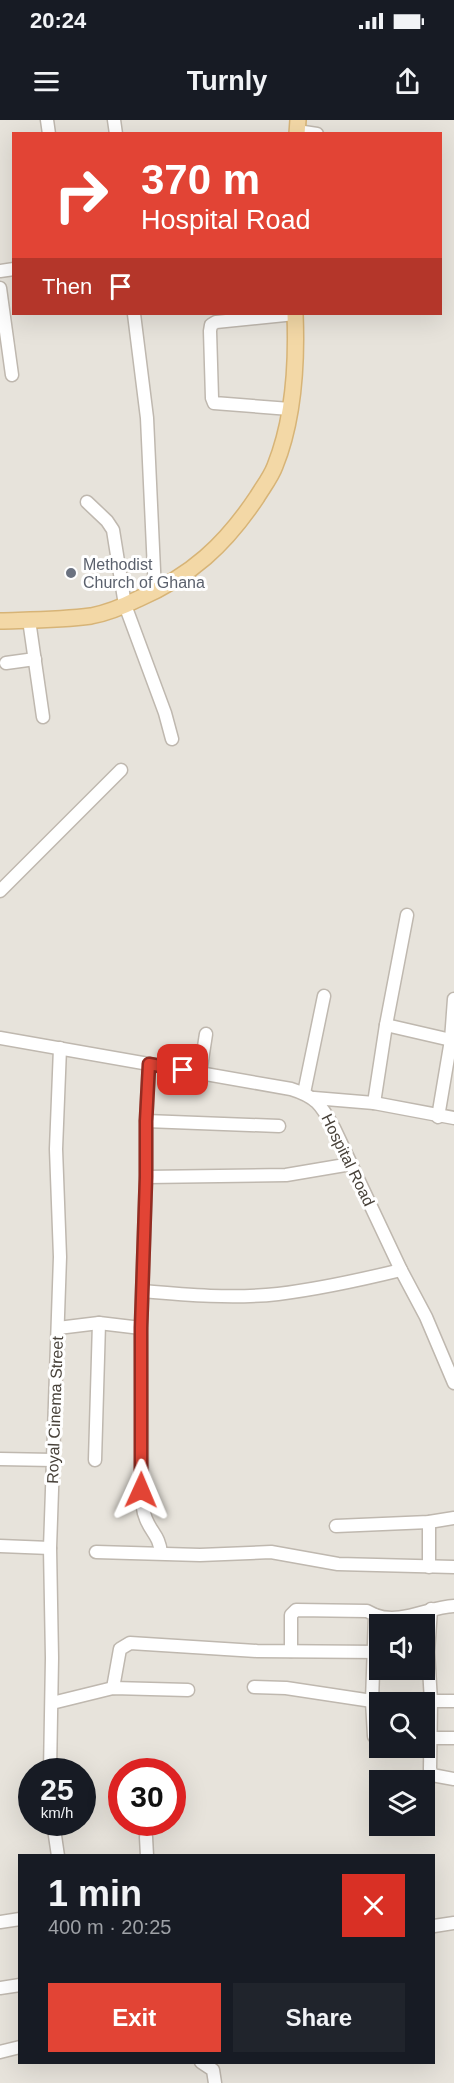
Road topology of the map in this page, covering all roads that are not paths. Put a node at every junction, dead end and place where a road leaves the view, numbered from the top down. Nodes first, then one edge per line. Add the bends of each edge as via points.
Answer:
1 (0, 288) edge
2 (134, 315) edge
3 (285, 315) edge
4 (295, 315) edge
5 (3, 337) edge
6 (12, 375) dead end
7 (290, 409) junction
8 (87, 502) dead end
9 (155, 592) junction
10 (125, 605) junction
11 (29, 620) junction
12 (0, 621) edge
13 (35, 658) junction
14 (6, 663) dead end
15 (43, 717) dead end
16 (172, 739) dead end
17 (122, 770) dead end
18 (0, 891) edge
19 (407, 915) dead end
20 (324, 996) dead end
21 (454, 999) edge
22 (386, 1025) junction
23 (206, 1034) dead end
24 (0, 1038) edge
25 (450, 1040) junction
26 (60, 1048) junction
27 (149, 1064) junction
28 (200, 1073) junction
29 (309, 1095) junction
30 (374, 1103) junction
31 (438, 1117) junction
32 (454, 1118) edge
33 (146, 1121) junction
34 (279, 1126) dead end
35 (351, 1164) junction
36 (146, 1177) junction
37 (401, 1270) junction
38 (143, 1291) junction
39 (99, 1323) junction
40 (58, 1328) junction
41 (141, 1328) junction
42 (454, 1383) edge
43 (0, 1459) edge
44 (54, 1460) junction
45 (95, 1460) dead end
46 (454, 1518) edge
47 (429, 1522) junction
48 (336, 1526) dead end
49 (0, 1546) edge
50 (50, 1548) junction
51 (96, 1552) dead end
52 (161, 1553) junction
53 (429, 1567) junction
54 (454, 1567) edge
55 (454, 1606) edge
56 (431, 1609) junction
57 (373, 1614) edge
58 (412, 1614) edge
59 (430, 1614) edge
60 (291, 1651) junction
61 (369, 1652) edge
62 (254, 1687) dead end
63 (114, 1689) junction
64 (188, 1690) dead end
65 (369, 1701) edge
66 (435, 1701) edge
67 (454, 1701) edge
68 (52, 1703) junction
69 (435, 1738) edge
70 (454, 1738) edge
71 (50, 1758) edge
72 (429, 1758) edge
73 (454, 1779) edge
74 (55, 1836) edge
75 (146, 1837) dead end
76 (58, 1854) edge
77 (147, 1854) edge
78 (18, 1919) edge
79 (0, 1922) edge
80 (454, 1923) edge
81 (435, 1926) edge
82 (18, 1985) edge
83 (0, 1988) edge
84 (18, 2048) edge
85 (0, 2052) edge
86 (204, 2064) edge
87 (214, 2083) edge

1 - 5 street
2 - 9 street via 147,418
3 - 7 street via 216,322 211,326 212,398 219,405
4 - 7 main road
5 - 6 street
7 - 9 main road via 274,467 239,523 206,559
8 - 10 street via 113,530
9 - 10 main road
10 - 11 main road via 92,615
10 - 16 street
11 - 12 main road
11 - 13 street
13 - 14 street
13 - 15 street
17 - 18 street
19 - 22 street
20 - 29 street
21 - 25 street
22 - 25 street
22 - 30 street
23 - 28 street
24 - 26 street
25 - 31 street
26 - 27 street
26 - 40 street, Royal Cinema Street via 56,1149
27 - 28 street
27 - 33 street
28 - 29 street
29 - 30 street
29 - 35 street, Hospital Road via 323,1108
30 - 31 street
31 - 32 street
33 - 34 street
33 - 36 street
35 - 36 street via 286,1175
35 - 37 street, Hospital Road
36 - 38 street
37 - 38 street via 275,1294 206,1296
37 - 42 street, Hospital Road
38 - 41 street
39 - 40 street
39 - 41 street
39 - 45 street
40 - 44 street, Royal Cinema Street
41 - 52 street via 141,1490 144,1512 160,1540
43 - 44 street
44 - 50 street, Royal Cinema Street
46 - 47 street
47 - 48 street
47 - 53 street
49 - 50 street
50 - 68 street, Royal Cinema Street
51 - 52 street
52 - 53 street via 272,1552 338,1564
53 - 54 street
55 - 56 street
56 - 58 street
56 - 59 street
57 - 60 street via 296,1610 291,1615
60 - 61 street
60 - 63 street via 130,1643 120,1649
62 - 65 street
63 - 64 street
63 - 68 street
66 - 67 street
68 - 71 street, Royal Cinema Street
69 - 70 street
72 - 73 street via 432,1774
74 - 76 street
75 - 77 street
78 - 79 street
80 - 81 street
82 - 83 street
84 - 85 street
86 - 87 street via 213,2070

